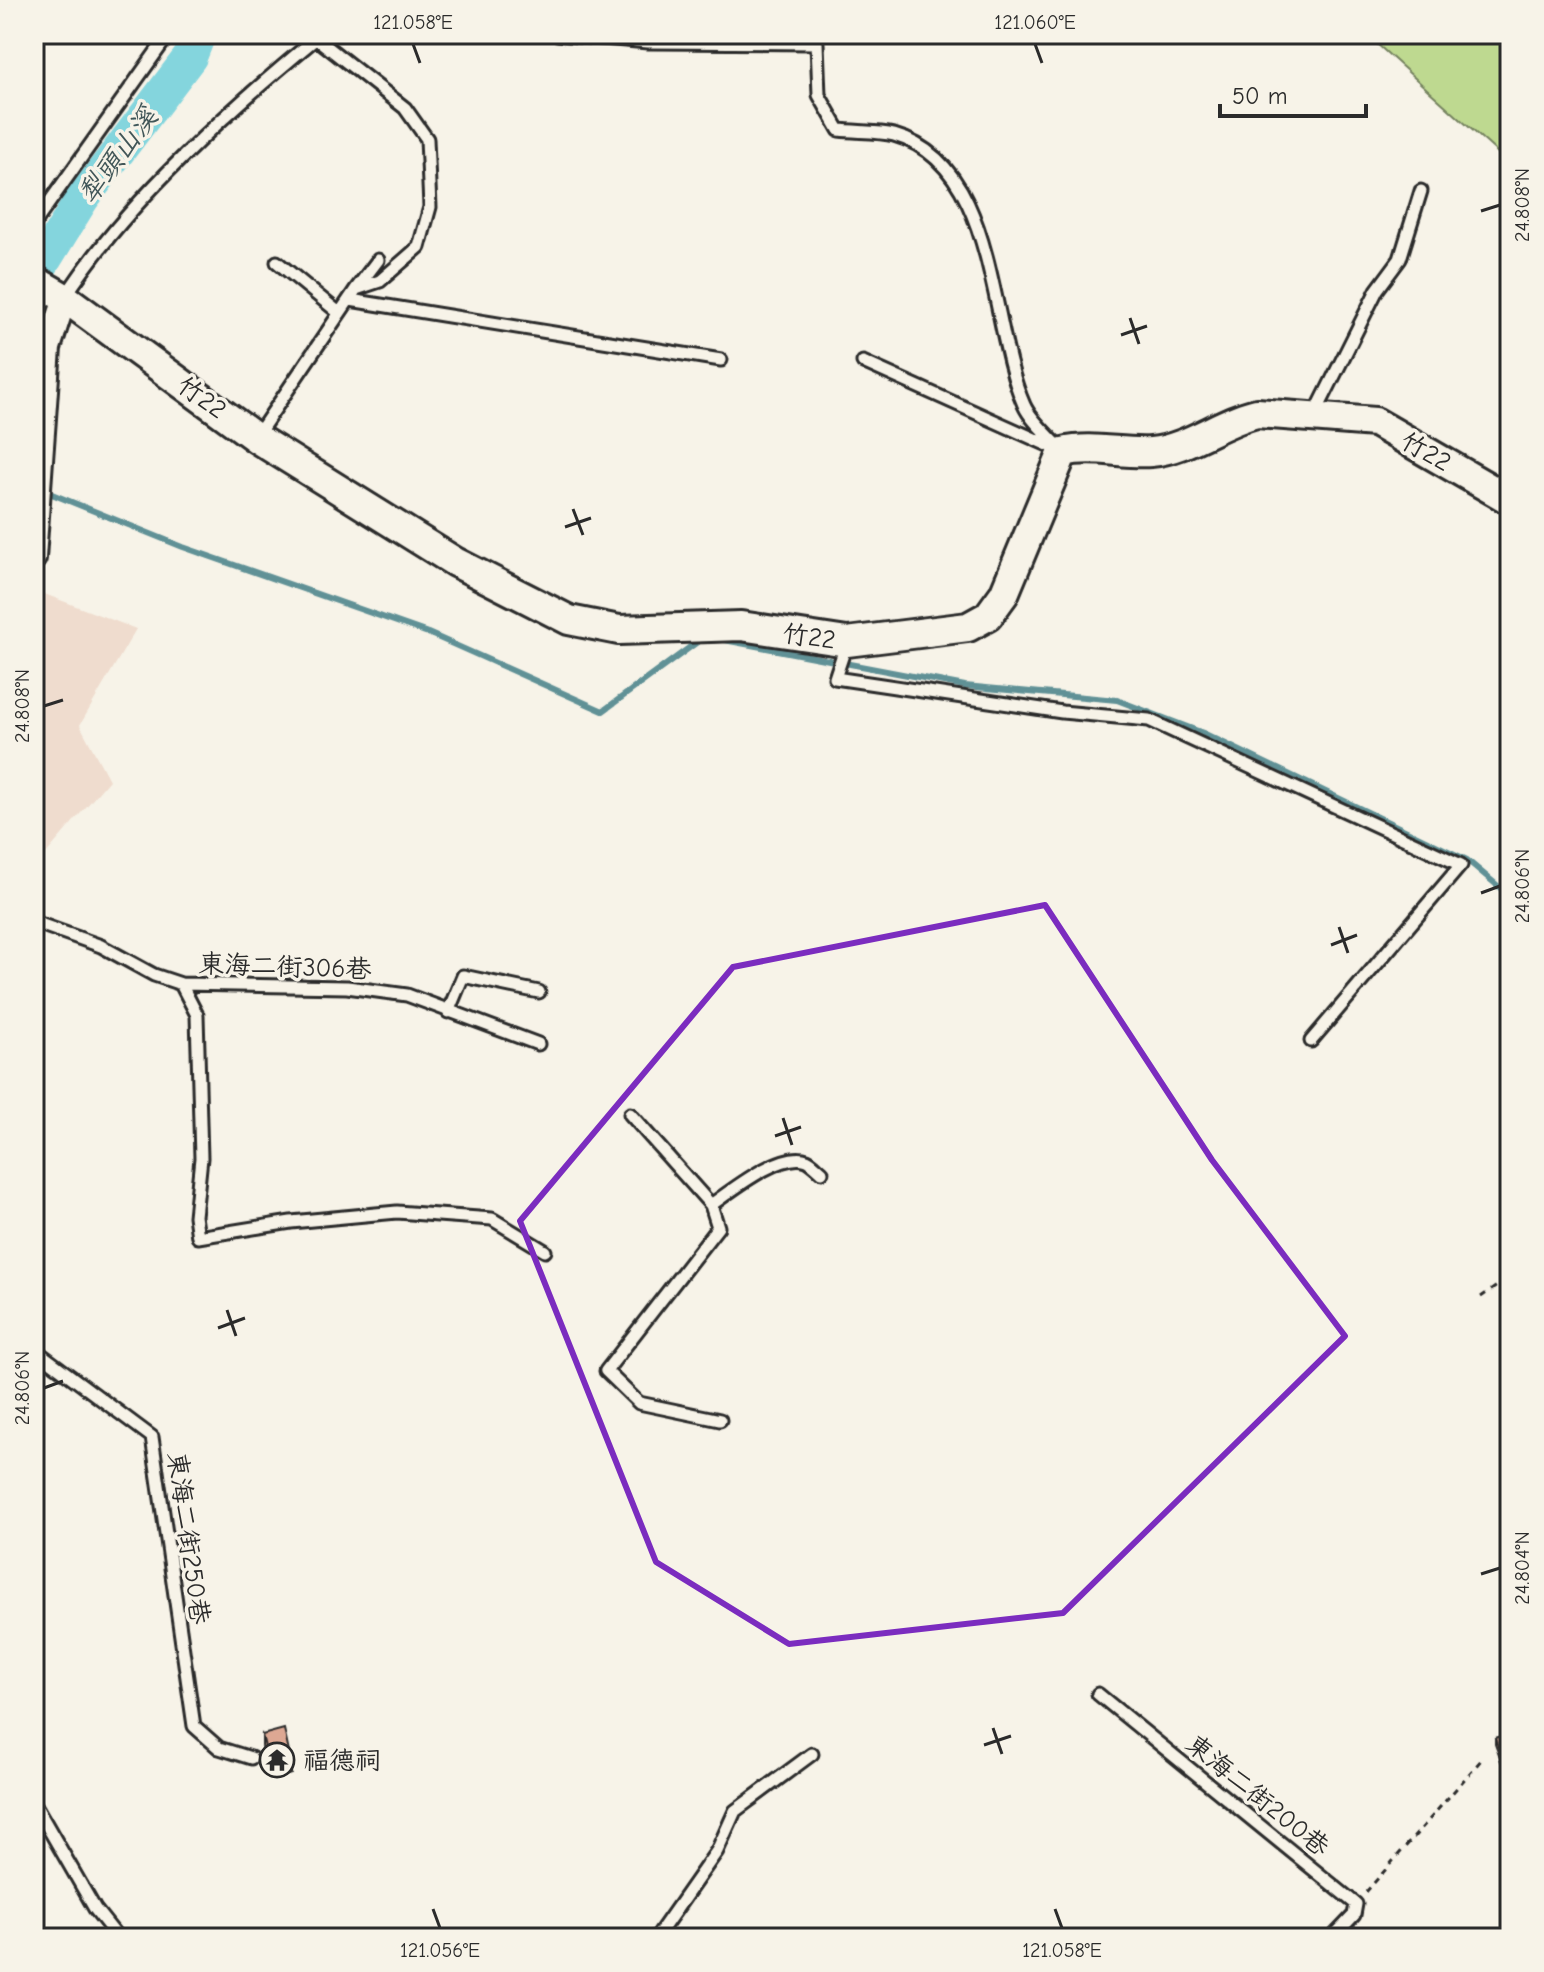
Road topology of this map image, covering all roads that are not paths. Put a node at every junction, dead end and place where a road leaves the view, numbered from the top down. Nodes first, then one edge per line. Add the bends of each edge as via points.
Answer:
1 (169, 34) edge
2 (557, 34) edge
3 (319, 36) edge
4 (648, 38) edge
5 (1421, 191) dead end
6 (34, 224) edge
7 (378, 260) dead end
8 (277, 262) dead end
9 (34, 280) edge
10 (353, 295) junction
11 (65, 298) junction
12 (338, 312) junction
13 (721, 360) dead end
14 (863, 362) dead end
15 (1314, 417) junction
16 (256, 438) junction
17 (1063, 452) junction
18 (1510, 500) edge
19 (37, 519) edge
20 (34, 558) edge
21 (847, 642) junction
22 (34, 922) edge
23 (181, 984) junction
24 (539, 992) dead end
25 (448, 1012) junction
26 (1311, 1041) dead end
27 (538, 1044) dead end
28 (630, 1114) dead end
29 (822, 1172) dead end
30 (711, 1205) junction
31 (545, 1251) dead end
32 (34, 1349) edge
33 (720, 1420) dead end
34 (1098, 1694) dead end
35 (812, 1754) dead end
36 (251, 1758) dead end
37 (34, 1803) edge
38 (118, 1938) edge
39 (656, 1938) edge
40 (1332, 1938) edge

1 - 6 lane
2 - 4 lane
3 - 10 lane via 405,108 427,139 430,207 419,247 380,281
3 - 11 lane via 96,249
4 - 17 lane via 817,43 819,95 839,130 895,135 937,157 979,228 1024,407
5 - 15 lane via 1400,259 1377,290
7 - 10 lane
8 - 12 lane
9 - 11 street, 竹22
10 - 12 lane
10 - 13 lane
11 - 16 street, 竹22 / 竹22
11 - 19 street via 49,348
12 - 16 lane
14 - 17 lane
15 - 17 street, 竹22 / 竹22 via 1257,413 1151,452
15 - 18 street, 竹22 / 竹22 via 1375,422
16 - 21 street, 竹22 / 竹22 via 455,562 569,620 619,630 741,626
17 - 21 street, 竹22 / 竹22 via 1004,594 988,616 968,627
19 - 20 street
21 - 26 lane via 835,678 1149,720 1461,865
22 - 23 lane, 東海二街306巷
23 - 25 lane, 東海二街306巷 via 347,987 407,995
23 - 31 lane via 197,1015 198,1237 397,1212 492,1219
24 - 25 lane via 463,976
25 - 27 lane, 東海二街306巷
28 - 30 lane
29 - 30 lane via 807,1160 792,1159 754,1175
30 - 33 lane via 718,1227 606,1371 639,1403
32 - 36 lane, 東海二街250巷 via 152,1437 194,1726 219,1748
34 - 40 lane, 東海二街200巷 via 1356,1904 1354,1915
35 - 39 lane via 735,1811 717,1851
37 - 38 lane via 95,1909

